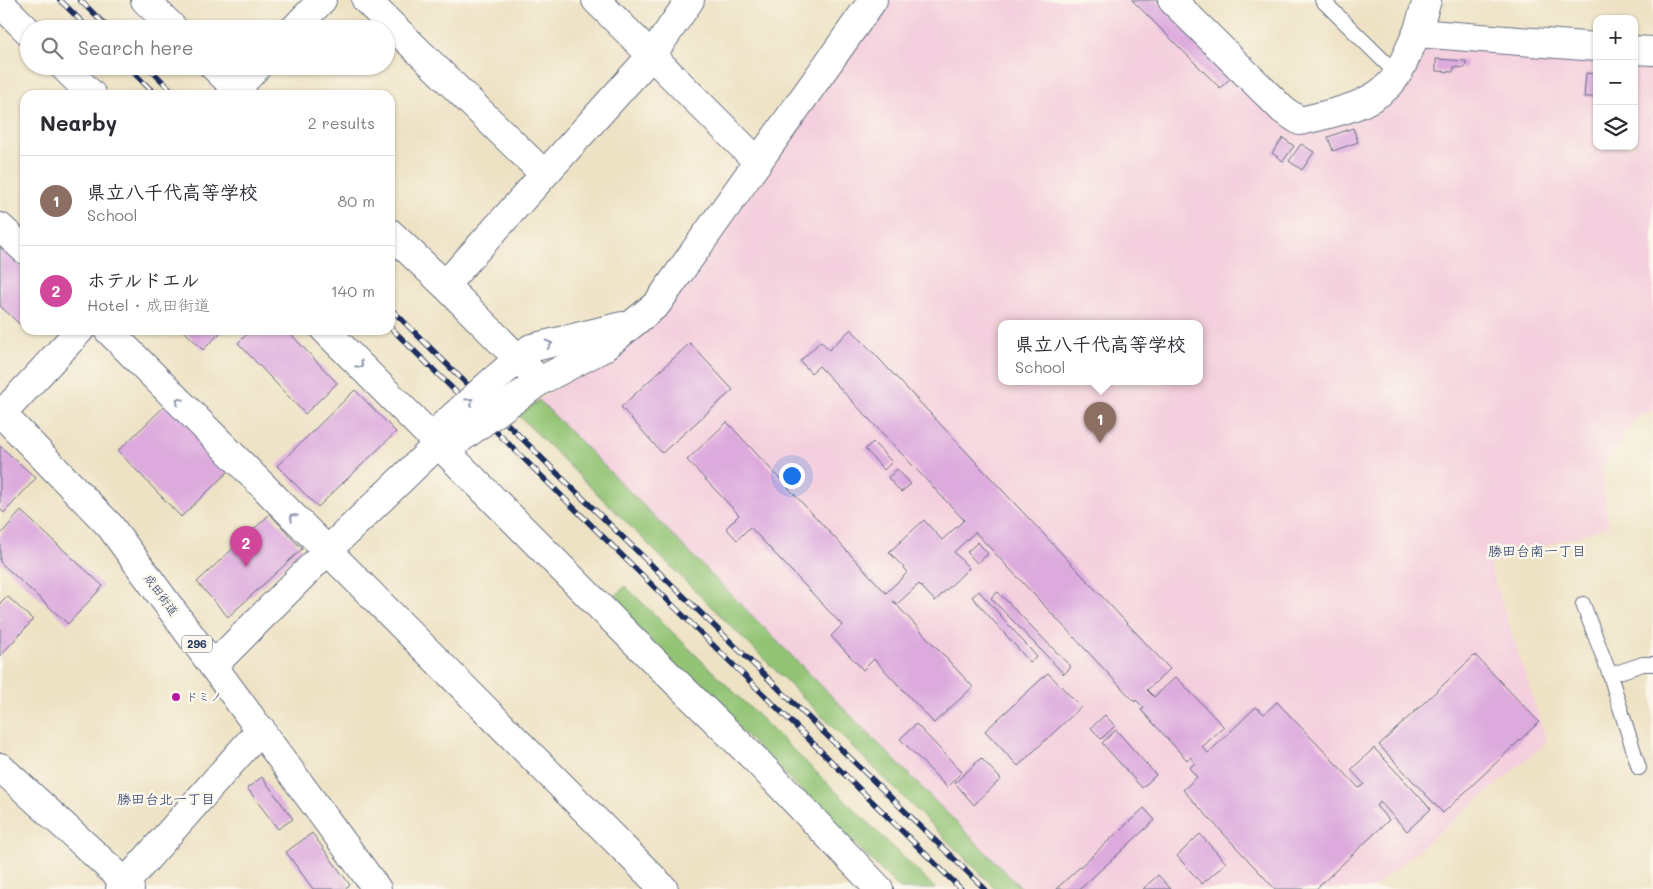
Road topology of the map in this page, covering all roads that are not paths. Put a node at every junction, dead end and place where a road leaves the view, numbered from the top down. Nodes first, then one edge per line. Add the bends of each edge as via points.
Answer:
1 (145, 0) edge
2 (321, 0) edge
3 (366, 0) edge
4 (596, 0) edge
5 (690, 0) edge
6 (873, 0) edge
7 (1172, 0) edge
8 (1322, 0) edge
9 (1427, 0) edge
10 (0, 3) edge
11 (165, 20) edge
12 (302, 20) edge
13 (386, 20) edge
14 (20, 23) edge
15 (395, 28) edge
16 (1417, 33) junction
17 (1593, 47) edge
18 (1638, 50) edge
19 (1653, 51) edge
20 (652, 55) junction
21 (1397, 74) junction
22 (72, 75) edge
23 (222, 75) edge
24 (251, 75) edge
25 (87, 90) edge
26 (237, 90) edge
27 (240, 90) edge
28 (758, 162) junction
29 (544, 174) junction
30 (0, 227) edge
31 (395, 238) edge
32 (20, 245) edge
33 (446, 285) junction
34 (633, 323) junction
35 (75, 335) edge
36 (113, 335) edge
37 (332, 335) edge
38 (519, 359) junction
39 (540, 381) junction
40 (1, 414) edge
41 (448, 436) junction
42 (327, 552) junction
43 (1583, 604) dead end
44 (1653, 664) edge
45 (213, 666) junction
46 (1610, 675) junction
47 (261, 729) junction
48 (0, 766) edge
49 (1639, 768) dead end
50 (864, 884) edge
51 (123, 887) edge
52 (377, 889) edge
53 (664, 889) edge

1 - 11 main road
2 - 12 main road
3 - 13 main road
4 - 20 main road
5 - 20 main road
6 - 28 main road
7 - 21 main road via 1283,110 1300,121 1367,101 1388,87
8 - 21 lane
9 - 16 main road
10 - 14 main road
15 - 29 main road
16 - 17 main road
16 - 21 main road
18 - 19 main road
20 - 28 main road
20 - 29 main road
22 - 25 main road
23 - 26 main road
24 - 27 main road
28 - 34 main road via 657,304
29 - 33 main road
30 - 32 main road
31 - 33 main road
33 - 38 main road
38 -> 34 main road via 531,348
34 - 39 main road via 603,348
35 - 40 main road
42 -> 36 main road
37 -> 41 main road
38 - 39 main road
41 -> 38 main road, bridge via 495,379
39 - 41 main road, bridge via 512,401
40 - 45 main road, 成田街道 / 296 via 110,526
41 - 42 main road
41 - 50 main road via 640,648 757,761
42 - 45 main road
42 - 53 main road
43 - 46 lane
44 - 46 lane
45 - 47 main road, 成田街道 / 296
46 - 49 lane
47 - 51 main road
47 - 52 main road, 成田街道 / 296
48 - 51 main road

